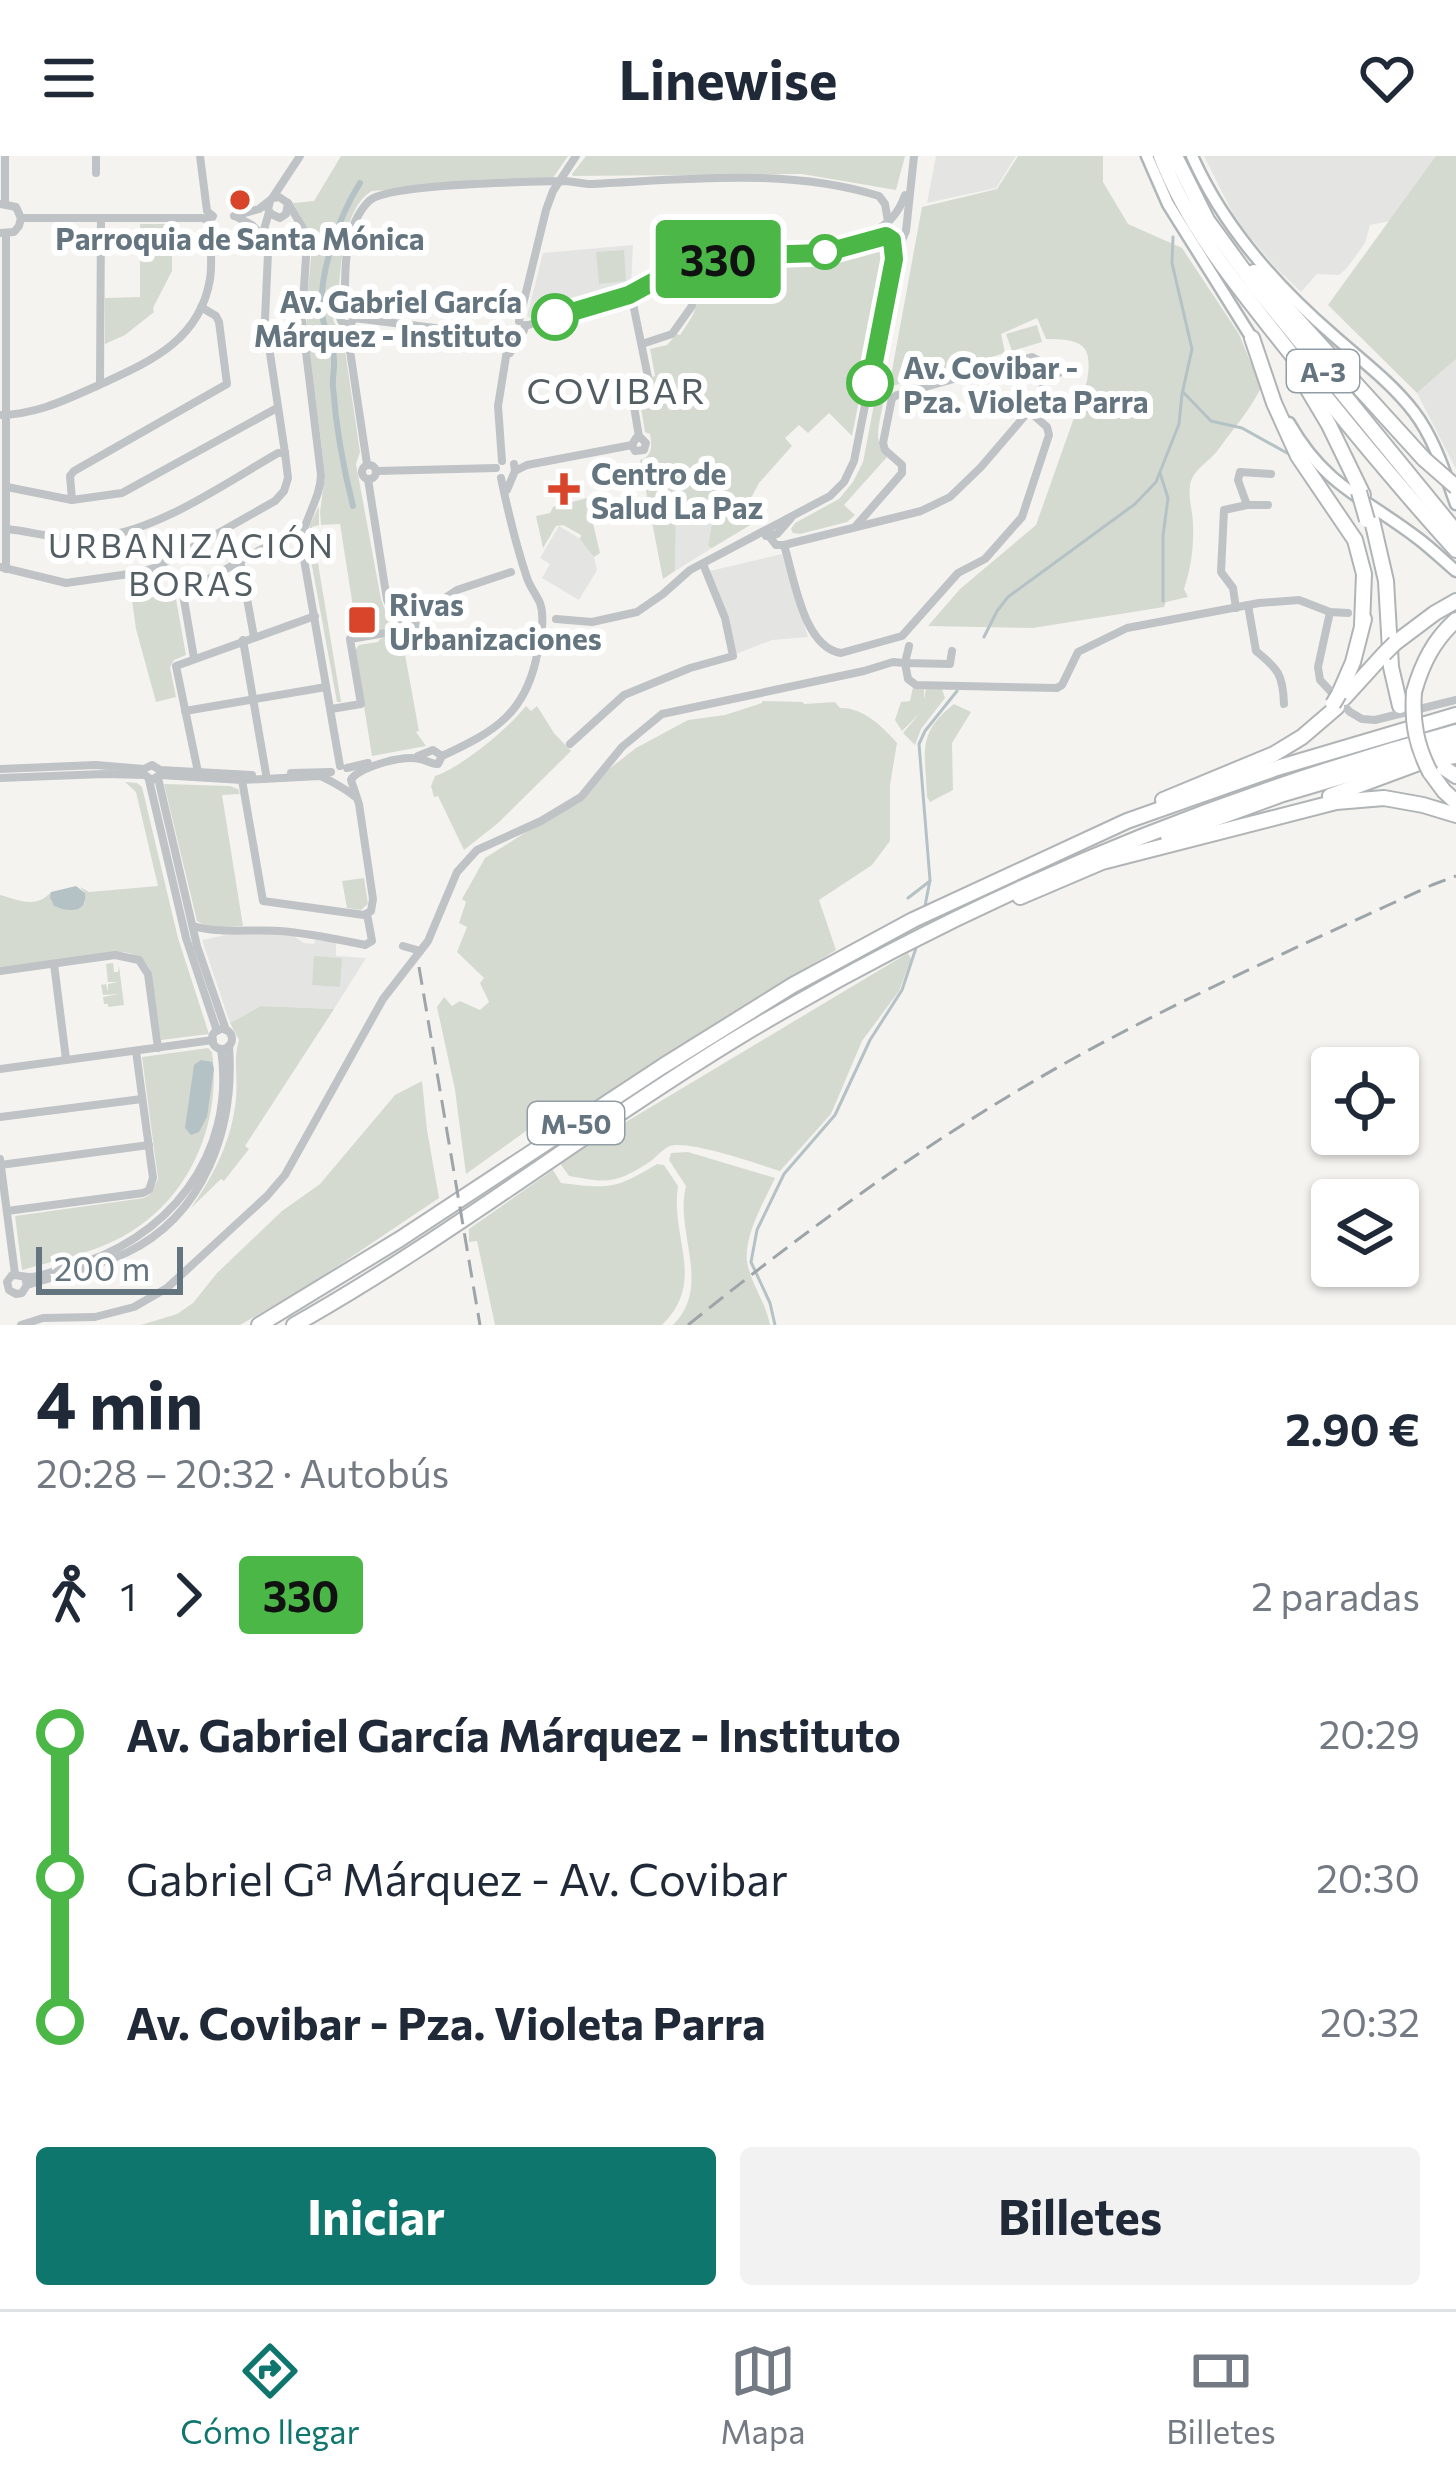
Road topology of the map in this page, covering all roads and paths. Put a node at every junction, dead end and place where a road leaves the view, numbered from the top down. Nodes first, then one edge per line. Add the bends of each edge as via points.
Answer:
1 (5, 156) edge
2 (96, 156) edge
3 (200, 156) edge
4 (300, 156) edge
5 (576, 156) edge
6 (914, 156) edge
7 (1148, 156) edge
8 (1160, 156) edge
9 (1175, 156) edge
10 (1192, 156) edge
11 (292, 172) junction
12 (96, 173) dead end
13 (560, 181) junction
14 (907, 188) junction
15 (878, 196) junction
16 (287, 202) junction
17 (2, 204) edge
18 (272, 210) junction
19 (234, 215) junction
20 (208, 217) junction
21 (21, 218) junction
22 (101, 218) junction
23 (1208, 220) junction
24 (891, 230) junction
25 (3, 234) edge
26 (305, 236) junction
27 (263, 237) junction
28 (1261, 262) junction
29 (673, 269) junction
30 (3, 270) edge
31 (632, 293) junction
32 (1244, 295) junction
33 (201, 307) junction
34 (3, 317) edge
35 (350, 321) junction
36 (522, 323) junction
37 (510, 337) junction
38 (1252, 338) junction
39 (642, 344) junction
40 (3, 366) edge
41 (99, 385) junction
42 (1371, 400) junction
43 (278, 407) junction
44 (1029, 411) junction
45 (3, 415) edge
46 (285, 453) junction
47 (3, 463) edge
48 (367, 464) junction
49 (505, 469) junction
50 (377, 471) junction
51 (1270, 474) dead end
52 (368, 479) junction
53 (1452, 484) edge
54 (7, 487) junction
55 (72, 500) junction
56 (1456, 504) edge
57 (1247, 505) junction
58 (1268, 505) dead end
59 (1370, 520) junction
60 (304, 525) junction
61 (855, 527) junction
62 (7, 529) junction
63 (292, 531) junction
64 (1456, 532) edge
65 (779, 534) junction
66 (301, 539) junction
67 (1456, 550) edge
68 (241, 560) junction
69 (703, 564) junction
70 (3, 568) edge
71 (517, 569) junction
72 (1456, 571) edge
73 (1456, 602) edge
74 (1248, 605) junction
75 (1236, 608) junction
76 (1330, 612) junction
77 (1348, 613) dead end
78 (315, 616) junction
79 (548, 618) junction
80 (1456, 620) edge
81 (402, 622) junction
82 (1362, 625) junction
83 (254, 637) junction
84 (243, 640) junction
85 (909, 646) dead end
86 (952, 651) dead end
87 (194, 658) junction
88 (905, 663) junction
89 (326, 686) junction
90 (254, 699) junction
91 (1456, 700) edge
92 (1338, 701) junction
93 (1284, 704) dead end
94 (1400, 706) dead end
95 (331, 709) junction
96 (185, 711) junction
97 (1456, 715) edge
98 (1456, 732) edge
99 (1456, 743) edge
100 (570, 744) dead end
101 (1456, 756) edge
102 (427, 758) junction
103 (337, 771) junction
104 (198, 772) junction
105 (1443, 772) edge
106 (0, 774) edge
107 (153, 774) junction
108 (266, 774) junction
109 (242, 780) junction
110 (348, 782) junction
111 (1456, 802) edge
112 (1456, 815) edge
113 (1266, 818) junction
114 (1127, 821) junction
115 (1102, 862) junction
116 (981, 909) junction
117 (367, 914) junction
118 (191, 925) junction
119 (403, 946) dead end
120 (422, 951) junction
121 (54, 964) junction
122 (0, 971) edge
123 (219, 1034) junction
124 (225, 1047) junction
125 (158, 1048) junction
126 (136, 1051) junction
127 (66, 1060) junction
128 (0, 1069) edge
129 (142, 1099) junction
130 (0, 1117) edge
131 (148, 1144) junction
132 (0, 1163) edge
133 (7, 1210) junction
134 (22, 1279) junction
135 (4, 1285) edge
136 (14, 1293) junction
137 (4, 1300) dead end
138 (21, 1325) edge
139 (259, 1325) edge
140 (294, 1325) edge

1 - 17 street
2 - 12 street
3 - 20 street
4 - 11 street
5 - 13 street
6 - 14 street
7 - 38 main road via 1168,204
8 - 32 highway, A-3
9 - 23 highway, A-3
10 - 28 main road
11 - 16 street
11 - 18 street
13 - 15 street via 775,179
13 - 35 street via 372,199 349,245 339,316
13 - 36 street via 546,210
14 - 15 street
14 - 24 street
14 - 24 street via 906,231
15 - 24 street
16 - 18 street via 279,197
16 - 18 street via 288,211
16 - 26 street
17 - 21 street
18 - 19 street
18 - 26 street
18 - 27 street
19 - 20 street
19 - 27 street
20 - 22 street
20 - 33 street via 210,280
21 - 22 street
21 - 25 street via 17,230
22 - 41 street
23 - 42 highway
23 - 64 highway, A-3
24 - 29 street via 824,253
24 - 65 street via 894,259 854,461 837,490
25 - 30 street
26 - 60 street via 302,319 320,487
27 - 43 street
28 - 42 highway
28 - 53 main road via 1415,413
29 - 31 street
29 - 39 street via 690,282 692,306 672,334
30 - 34 street
31 - 36 street
31 - 39 street
32 - 59 highway, bridge via 1301,378
32 - 67 highway, A-3
33 - 41 street via 157,358
33 - 55 street via 216,316 227,384 74,471
34 - 40 street
35 - 37 street
35 - 48 street
36 - 37 street via 524,332
37 - 49 street via 498,406
38 - 72 main road via 1291,426 1321,469
38 - 82 highway via 1298,456 1354,540 1364,574
39 - 49 street via 649,382 632,394 635,441
40 - 45 street
41 - 45 street via 48,408
42 - 53 highway, bridge
43 - 46 street
43 - 55 street via 133,488
44 - 61 street via 950,497
44 - 61 street via 1049,371 1032,356 897,394 883,443 902,473
44 - 65 street via 1049,435 1022,517 902,636 832,653 813,636
45 - 47 street
46 - 62 street via 136,529 60,538
46 - 70 street via 288,478 275,501 154,568 66,583
47 - 54 street
48 - 50 street
48 - 52 street
49 - 50 street
49 - 71 street
50 - 52 street
51 - 57 street via 1240,472
52 - 81 street via 387,600
53 - 56 main road
54 - 55 street
54 - 62 street
57 - 58 street
57 - 75 street via 1224,510 1221,572
59 - 82 highway via 1372,590
59 - 94 highway via 1386,581
60 - 63 street
60 - 66 street
61 - 65 street via 803,540
62 - 70 street
63 - 66 street
63 - 68 street
65 - 69 street via 753,536
66 - 78 street
68 - 83 street
68 - 87 street via 185,592
69 - 79 street via 637,612 592,622
69 - 100 street via 733,656 624,695
71 - 79 street
71 - 81 street via 457,590 414,618 412,631
73 - 92 highway via 1389,649
74 - 75 street
74 - 76 street via 1299,600
74 - 93 street via 1256,651 1276,667
75 - 88 street via 1127,628 1078,652 1057,688 916,685
76 - 77 street
76 - 91 street via 1320,680 1350,712 1375,720
78 - 83 street
78 - 89 street
79 - 102 street via 532,679 509,716 435,766
80 - 105 highway, bridge via 1424,660 1414,692 1417,740
81 - 95 street via 350,639 361,704
82 - 92 highway
83 - 84 street
84 - 87 street
84 - 90 street
85 - 88 street
86 - 88 street via 950,664
87 - 96 street via 176,666
88 - 120 street via 662,714 581,797 477,850 457,872
89 - 90 street
89 - 95 street
90 - 96 street
90 - 108 street
92 - 114 highway via 1274,754
95 - 103 street
96 - 104 street
97 - 114 highway, M-50
98 - 116 highway via 1134,838
99 - 115 highway via 1283,794
101 - 113 highway
102 - 103 street
102 - 110 street via 376,765
103 - 108 street
103 - 109 street
103 - 110 street
103 - 110 street via 335,786
104 - 107 street
104 - 108 street
105 - 111 highway
106 - 107 street
107 - 109 street
107 - 118 street
107 - 123 street via 187,938
109 - 117 street via 263,902
110 - 117 street via 359,804 373,899
112 - 113 highway via 1360,798
113 - 115 highway
114 - 139 highway, M-50 via 793,985
115 - 116 highway
116 - 140 highway, M-50 via 736,1039
117 - 118 street via 372,941 365,945
118 - 123 street
119 - 120 street
120 - 138 street via 383,999 285,1175 223,1238 134,1307
121 - 122 street
121 - 125 street via 115,955 139,960
121 - 127 street
123 - 124 street via 215,1046
123 - 124 street via 232,1039
123 - 125 street
124 - 134 street via 225,1125 184,1207 131,1251 94,1267
125 - 126 street
126 - 127 street
126 - 129 street
127 - 128 street
129 - 130 street
129 - 131 street
131 - 132 street
131 - 133 street via 153,1178 143,1193
132 - 133 street
133 - 134 street
134 - 135 street
134 - 136 street via 22,1292
135 - 136 street
136 - 137 street

